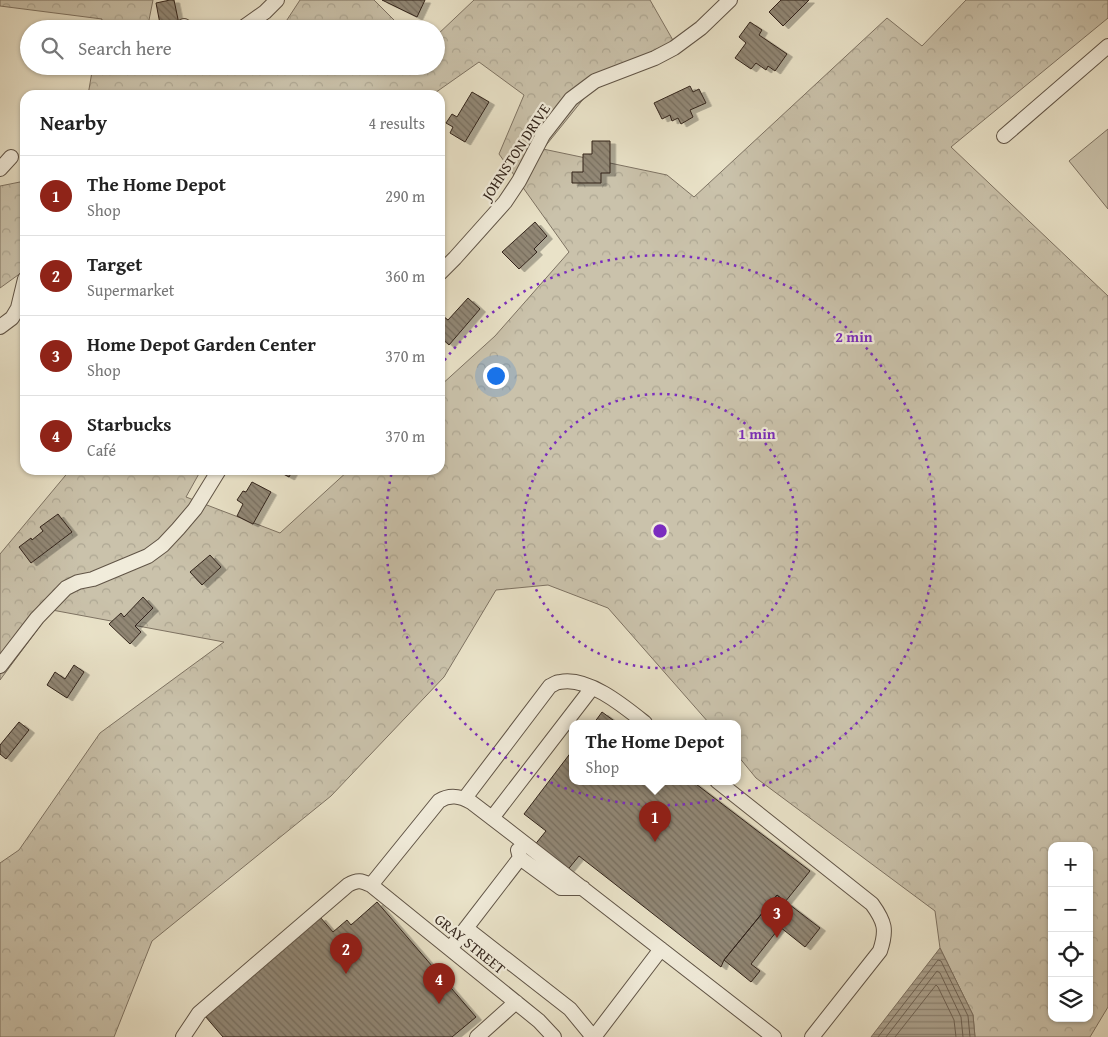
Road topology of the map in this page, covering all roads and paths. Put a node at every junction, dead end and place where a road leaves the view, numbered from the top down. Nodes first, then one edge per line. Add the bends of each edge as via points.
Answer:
1 (277, 0) edge
2 (730, 0) edge
3 (253, 20) edge
4 (1108, 46) edge
5 (1004, 136) dead end
6 (11, 157) dead end
7 (0, 168) edge
8 (445, 268) edge
9 (20, 299) edge
10 (0, 327) edge
11 (216, 475) edge
12 (0, 666) edge
13 (592, 688) junction
14 (641, 720) edge
15 (722, 785) edge
16 (464, 798) junction
17 (492, 818) junction
18 (514, 835) junction
19 (520, 858) junction
20 (367, 883) junction
21 (583, 888) junction
22 (466, 928) junction
23 (450, 949) junction
24 (661, 949) junction
25 (516, 1002) junction
26 (183, 1037) edge
27 (477, 1037) edge
28 (554, 1037) edge
29 (594, 1037) edge
30 (774, 1037) edge
31 (812, 1037) edge

1 - 3 street
2 - 8 street, JOHNSTON DRIVE via 674,48 595,81 570,99 543,135 505,202
4 - 5 street
6 - 7 street
9 - 10 street via 12,318
11 - 12 street via 195,509 163,545 148,556 66,588 37,618
13 - 14 street via 617,701
13 - 16 street via 570,681 550,686
13 - 17 street
15 - 31 street via 872,904 883,924 880,951
16 - 17 street
16 - 20 street via 450,796 439,802
17 - 18 street
18 - 19 street
18 - 21 street
19 - 21 street via 560,888
19 - 22 street
20 - 23 street, GRAY STREET
20 - 26 street via 355,881 348,885 199,1013
21 - 24 street
22 - 23 street
22 - 29 street via 570,1010
23 - 25 street, GRAY STREET
24 - 29 street
24 - 30 street
25 - 27 street
25 - 28 street, GRAY STREET

